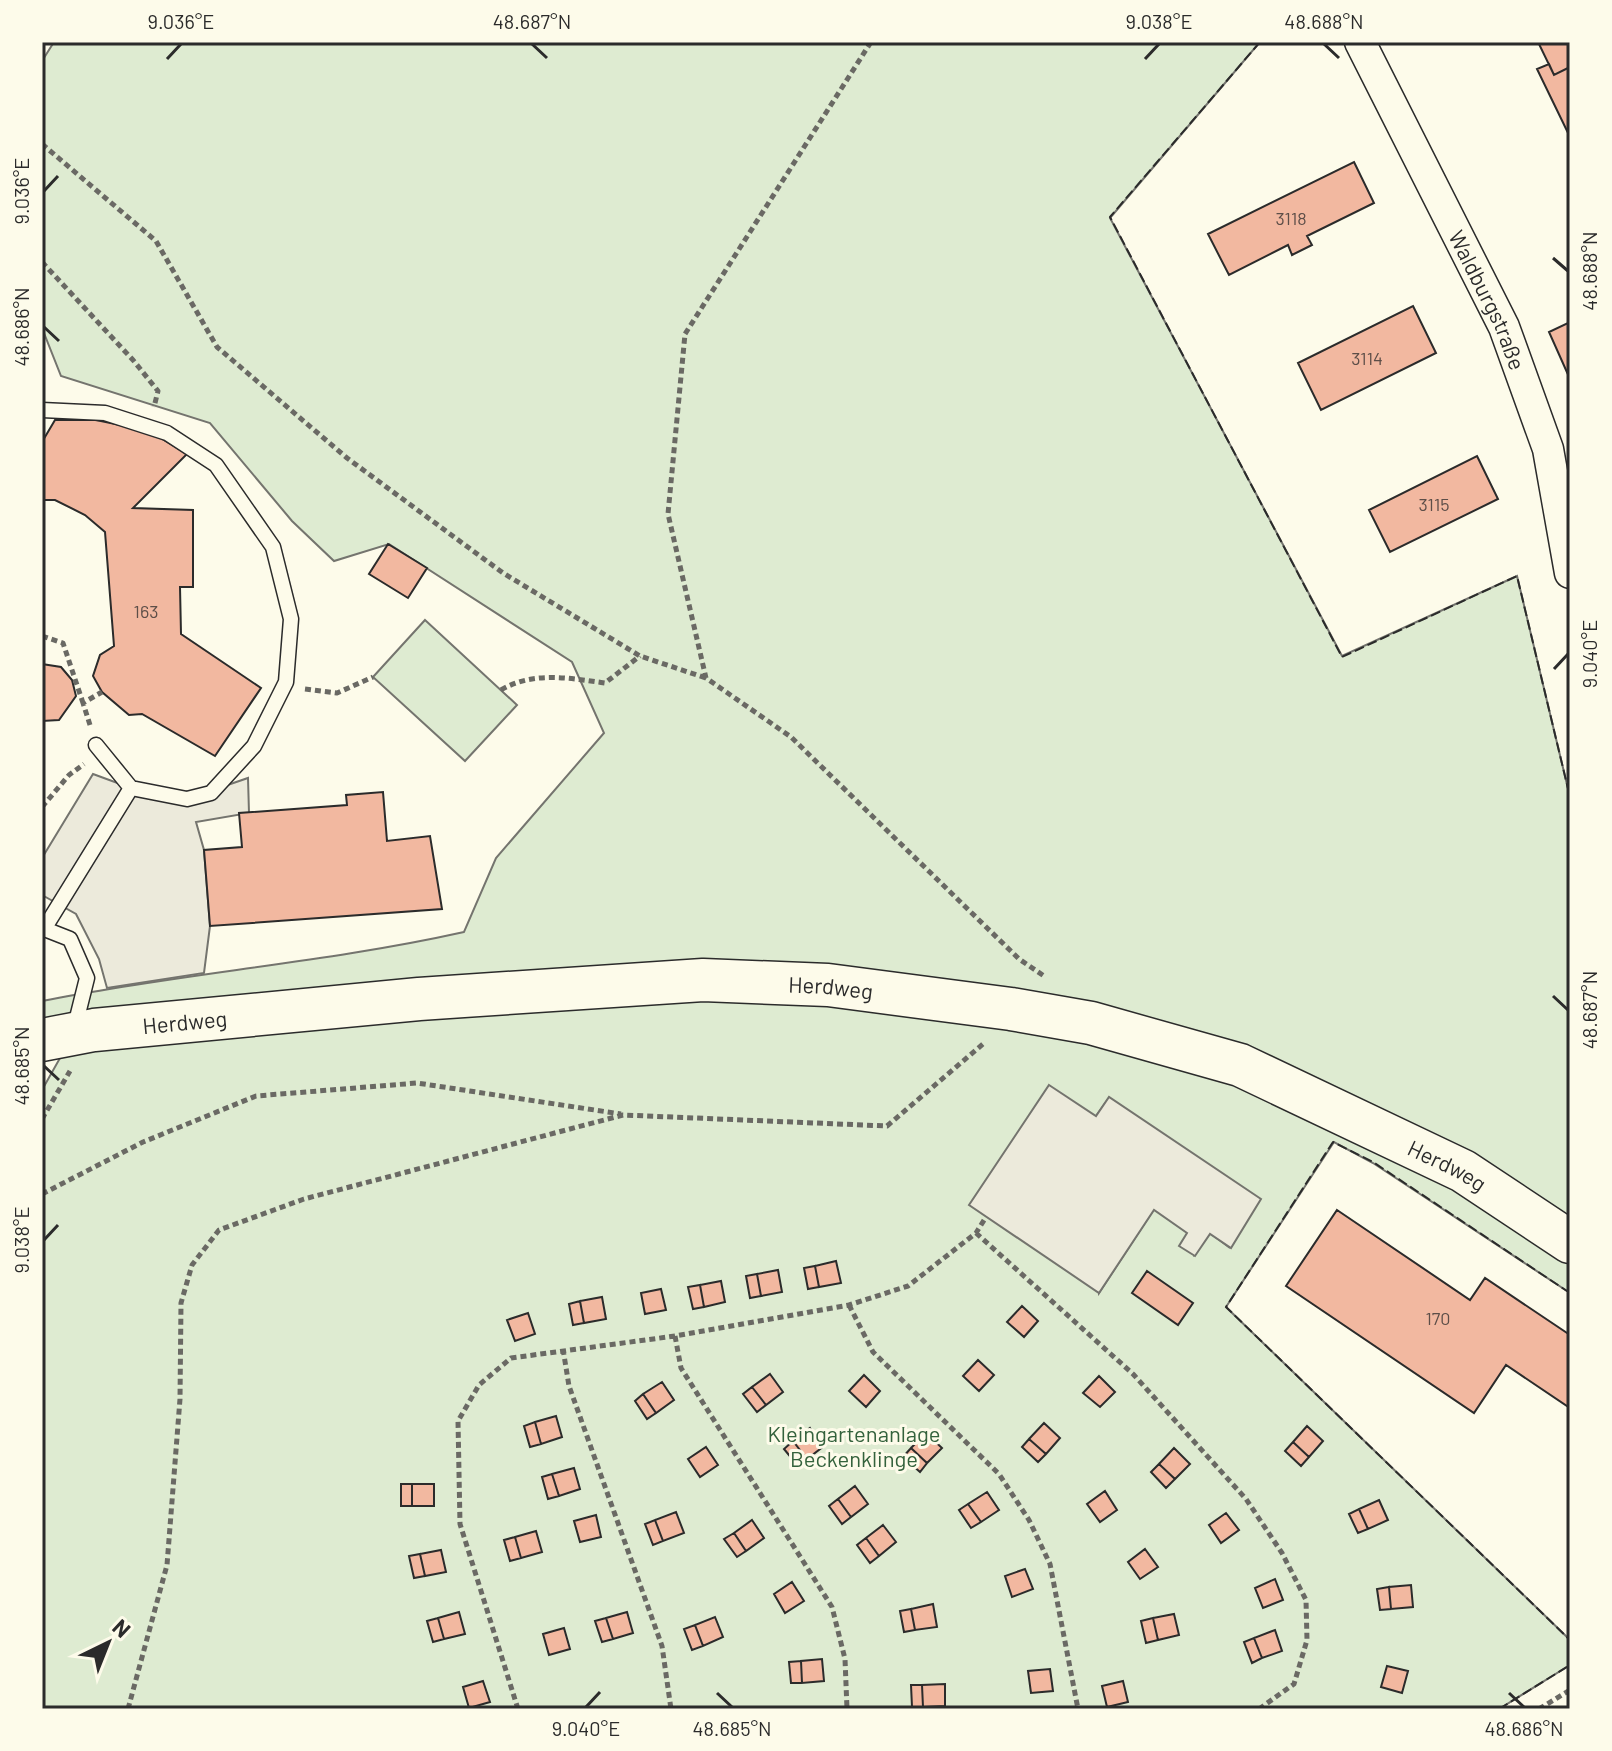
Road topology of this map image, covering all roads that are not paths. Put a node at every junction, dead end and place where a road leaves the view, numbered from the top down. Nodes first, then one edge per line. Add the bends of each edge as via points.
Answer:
1 (1360, 42) edge
2 (42, 410) edge
3 (1570, 573) edge
4 (99, 748) road end
5 (131, 788) junction
6 (43, 928) edge
7 (58, 1037) edge
8 (1570, 1242) edge

1 - 3 street, Waldburgstraße via 1504,327 1548,449
2 - 5 lane via 105,413 167,433 216,465 273,547 291,619 286,682 254,746 211,793 187,799
4 - 5 lane
5 - 6 lane
6 - 7 lane via 70,939 87,978
7 - 8 street, Herdweg via 419,999 703,980 828,985 1011,1009 1091,1023 1240,1065 1463,1171

